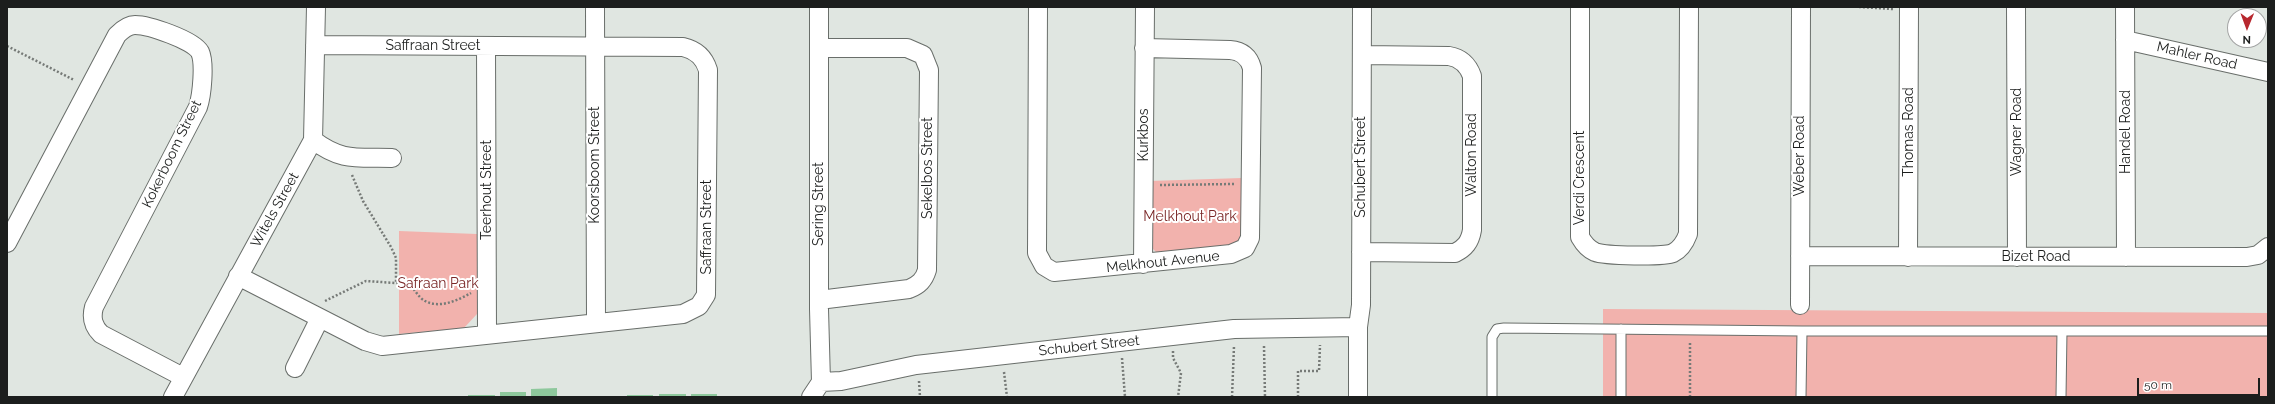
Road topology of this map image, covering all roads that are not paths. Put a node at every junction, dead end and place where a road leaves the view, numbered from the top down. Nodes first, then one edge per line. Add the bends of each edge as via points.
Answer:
1 (316, 7) edge
2 (595, 7) edge
3 (819, 7) edge
4 (1038, 7) edge
5 (1144, 7) edge
6 (1362, 7) edge
7 (1580, 7) edge
8 (1689, 7) edge
9 (1801, 7) edge
10 (2016, 7) edge
11 (2125, 7) edge
12 (1909, 9) edge
13 (2125, 40) junction
14 (315, 45) junction
15 (486, 46) junction
16 (595, 46) junction
17 (819, 48) junction
18 (1144, 48) junction
19 (1362, 55) junction
20 (2268, 72) edge
21 (313, 140) junction
22 (392, 158) dead end
23 (7, 243) edge
24 (2268, 247) edge
25 (1361, 252) junction
26 (1800, 256) junction
27 (1908, 257) junction
28 (2017, 257) junction
29 (2126, 257) junction
30 (1144, 264) junction
31 (238, 276) junction
32 (819, 300) junction
33 (1800, 305) dead end
34 (315, 316) junction
35 (596, 322) junction
36 (1358, 327) junction
37 (1620, 329) junction
38 (1802, 331) junction
39 (2062, 331) junction
40 (2268, 331) edge
41 (487, 333) junction
42 (295, 368) dead end
43 (183, 376) junction
44 (822, 382) junction
45 (841, 389) edge
46 (173, 397) edge
47 (812, 397) edge
48 (1358, 397) edge
49 (1492, 397) edge
50 (1621, 397) edge
51 (1801, 397) edge
52 (2061, 397) edge

1 - 14 street, Witels Street
2 - 16 street, Koorsboom Street
3 - 17 street, Sering Street
4 - 30 street, Melkhout Avenue via 1038,257 1048,270 1060,273
5 - 18 street, Kurkbos
6 - 19 street, Schubert Street
7 - 8 street, Verdi Crescent via 1580,237 1586,246 1597,253 1665,255 1678,250 1688,234
9 - 26 street, Weber Road
10 - 28 street, Wagner Road
11 - 13 street, Handel Road
12 - 27 street, Thomas Road
13 - 20 street, Mahler Road
13 - 29 street, Handel Road
14 - 15 street, Saffraan Street
14 - 21 street, Witels Street
15 - 16 street, Saffraan Street
15 - 41 street, Teerhout Street
16 - 35 street, Koorsboom Street
16 - 35 street, Saffraan Street via 683,47 700,55 708,70 707,289 703,301 695,310 683,314
17 - 32 street, Sering Street
17 - 32 street, Sekelbos Street via 913,49 923,55 929,70 925,276 916,286 909,289
18 - 30 street, Kurkbos
18 - 30 street, Melkhout Avenue via 1236,50 1247,57 1252,68 1251,232 1248,243 1241,251 1231,254
19 - 25 street, Schubert Street
19 - 25 street, Walton Road via 1449,56 1460,60 1469,69 1472,76 1472,230 1465,247 1455,253
21 - 22 street via 339,156
21 - 31 street, Witels Street
23 - 43 street, Kokerboom Street via 117,35 123,29 134,25 190,41 202,59 198,107 94,307 92,317 95,327 101,334
24 - 29 street, Bizet Road via 2258,255 2247,257
25 - 36 street, Schubert Street via 1361,305
26 - 27 street, Bizet Road
26 - 33 street, Weber Road
27 - 28 street, Bizet Road
28 - 29 street, Bizet Road
31 - 34 street, Saffraan Street
31 - 43 street, Witels Street
32 - 44 street, Sering Street
34 - 41 street, Saffraan Street via 365,341 382,346
34 - 42 street
35 - 41 street, Saffraan Street
36 - 45 street, Schubert Street via 1234,329 916,365
36 - 48 street, Schubert Street
37 - 38 lane
37 - 49 lane via 1497,329 1492,337
37 - 50 lane
38 - 39 lane
38 - 51 lane
39 - 40 lane
39 - 52 lane
43 - 46 street, Witels Street
44 - 45 street, Schubert Street
44 - 47 street

